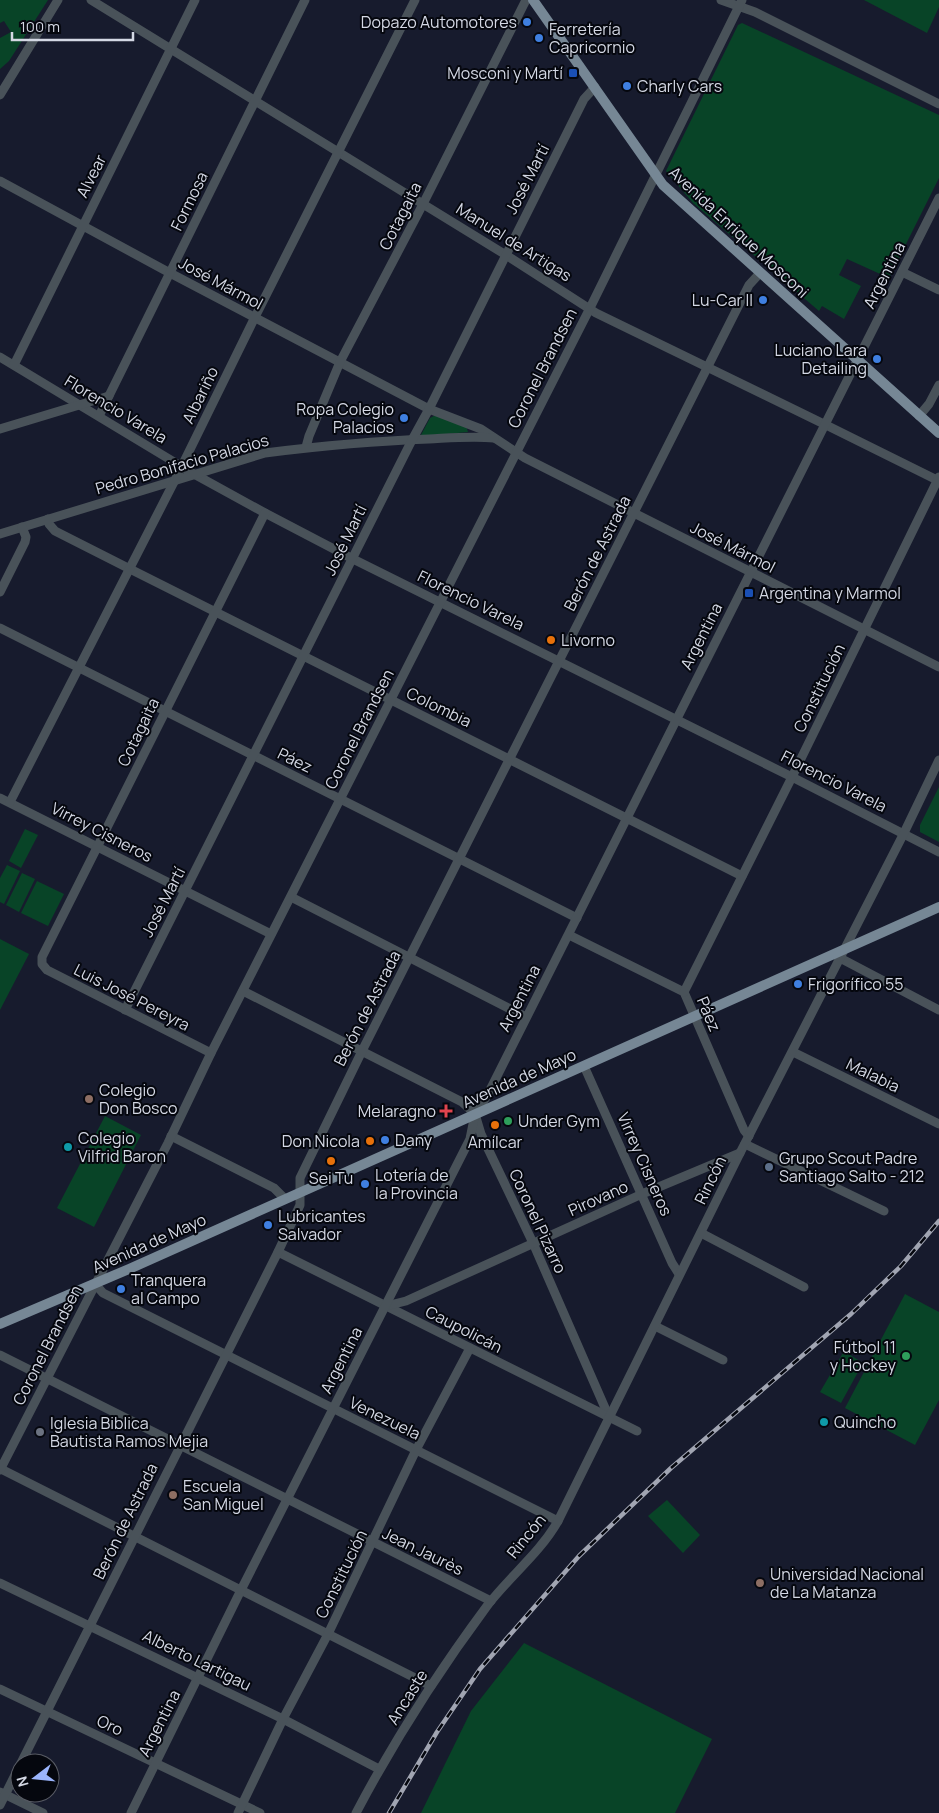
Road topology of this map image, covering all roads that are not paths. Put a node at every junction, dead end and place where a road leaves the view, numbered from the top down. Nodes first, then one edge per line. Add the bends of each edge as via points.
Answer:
1 (58, 0) edge
2 (91, 0) edge
3 (195, 0) edge
4 (305, 0) edge
5 (415, 0) edge
6 (526, 0) edge
7 (533, 0) edge
8 (721, 0) edge
9 (740, 3) edge
10 (171, 48) junction
11 (596, 87) junction
12 (0, 95) edge
13 (255, 102) junction
14 (939, 104) edge
15 (338, 153) junction
16 (655, 174) junction
17 (0, 181) edge
18 (939, 198) edge
19 (423, 204) junction
20 (83, 225) junction
21 (506, 255) junction
22 (902, 272) junction
23 (170, 273) junction
24 (760, 274) junction
25 (939, 290) edge
26 (590, 308) junction
27 (255, 317) junction
28 (2, 358) edge
29 (858, 361) junction
30 (340, 362) junction
31 (14, 365) junction
32 (708, 368) junction
33 (0, 369) edge
34 (939, 385) edge
35 (108, 396) junction
36 (80, 404) junction
37 (429, 409) junction
38 (99, 416) junction
39 (919, 416) junction
40 (826, 424) junction
41 (0, 429) edge
42 (939, 434) edge
43 (496, 438) junction
44 (412, 440) junction
45 (306, 447) junction
46 (516, 451) junction
47 (181, 467) junction
48 (194, 474) junction
49 (938, 478) edge
50 (175, 480) junction
51 (265, 514) junction
52 (633, 514) junction
53 (48, 519) junction
54 (22, 528) junction
55 (0, 534) edge
56 (353, 559) junction
57 (130, 569) junction
58 (751, 572) junction
59 (0, 592) edge
60 (440, 602) junction
61 (216, 612) junction
62 (0, 628) edge
63 (864, 629) junction
64 (303, 657) junction
65 (559, 660) junction
66 (79, 667) junction
67 (939, 667) edge
68 (390, 699) junction
69 (165, 710) junction
70 (676, 719) junction
71 (253, 756) junction
72 (510, 759) junction
73 (939, 760) edge
74 (792, 777) junction
75 (0, 798) edge
76 (340, 799) junction
77 (10, 802) junction
78 (627, 818) junction
79 (904, 833) junction
80 (98, 847) junction
81 (939, 852) edge
82 (460, 858) junction
83 (742, 876) junction
84 (186, 891) junction
85 (291, 897) junction
86 (939, 907) edge
87 (576, 918) junction
88 (271, 934) junction
89 (569, 935) junction
90 (845, 948) junction
91 (409, 958) junction
92 (840, 958) junction
93 (42, 964) joint
94 (243, 991) junction
95 (684, 992) junction
96 (125, 1010) junction
97 (939, 1010) edge
98 (694, 1016) junction
99 (526, 1017) junction
100 (362, 1051) junction
101 (793, 1052) junction
102 (211, 1053) junction
103 (584, 1066) junction
104 (475, 1114) junction
105 (939, 1124) edge
106 (171, 1136) junction
107 (747, 1140) junction
108 (740, 1153) junction
109 (300, 1192) junction
110 (642, 1194) junction
111 (285, 1199) junction
112 (884, 1211) dead end
113 (701, 1233) junction
114 (533, 1243) junction
115 (278, 1252) junction
116 (679, 1274) junction
117 (95, 1284) junction
118 (804, 1287) dead end
119 (386, 1306) junction
120 (0, 1324) edge
121 (655, 1326) junction
122 (470, 1348) junction
123 (0, 1355) edge
124 (225, 1355) junction
125 (723, 1360) dead end
126 (46, 1379) junction
127 (333, 1409) junction
128 (609, 1418) junction
129 (637, 1431) dead end
130 (180, 1445) junction
131 (416, 1450) junction
132 (4, 1456) edge
133 (0, 1470) edge
134 (287, 1498) junction
135 (558, 1521) junction
136 (134, 1537) junction
137 (373, 1543) junction
138 (0, 1583) edge
139 (241, 1590) junction
140 (491, 1601) junction
141 (90, 1626) junction
142 (328, 1634) junction
143 (198, 1678) junction
144 (431, 1686) junction
145 (0, 1689) edge
146 (47, 1712) junction
147 (283, 1718) junction
148 (26, 1753) edge
149 (156, 1763) junction
150 (379, 1769) junction
151 (10, 1782) edge
152 (3, 1794) edge
153 (242, 1804) junction
154 (0, 1805) edge
155 (43, 1813) edge
156 (131, 1813) edge
157 (238, 1813) edge
158 (260, 1813) edge
159 (356, 1813) edge

1 - 12 street
2 - 10 street, Manuel de Artigas
3 - 10 street, Alvear
4 - 13 street, Formosa
5 - 15 street, Albariño
6 - 19 street, Cotagaita
7 - 11 main road, Avenida Enrique Mosconi
8 - 9 street
9 - 14 street
9 - 16 street, Coronel Brandsen
10 - 13 street, Manuel de Artigas
10 - 20 street, Alvear
11 - 16 main road, Avenida Enrique Mosconi
11 - 21 street, José Martí via 584,99
13 - 15 street, Manuel de Artigas
13 - 23 street, Formosa
15 - 19 street, Manuel de Artigas
15 - 27 street, Albariño
16 - 24 main road, Avenida Enrique Mosconi via 674,196
16 - 26 street, Coronel Brandsen
17 - 20 street, José Mármol
18 - 22 street, Argentina
19 - 21 street, Manuel de Artigas
19 - 30 street, Cotagaita
20 - 23 street, José Mármol
20 - 31 street, Alvear
21 - 26 street, Manuel de Artigas
21 - 37 street, José Martí
22 - 25 street
22 - 29 street, Argentina
23 - 27 street, José Mármol
23 - 35 street, Formosa
24 - 29 main road, Avenida Enrique Mosconi
24 - 32 street, Berón de Astrada via 749,286
26 - 32 street, Manuel de Artigas
26 - 46 street, Coronel Brandsen
27 - 30 street, José Mármol
27 - 47 street, Albariño
28 - 31 street, Florencio Varela
28 - 33 street
29 - 39 main road, Avenida Enrique Mosconi
29 - 40 street, Argentina
30 - 37 street, José Mármol
30 - 45 street, Cotagaita
31 - 36 street, Florencio Varela
32 - 40 street, Manuel de Artigas
32 - 52 street, Berón de Astrada
34 - 39 street
35 - 36 street
35 - 38 street, Formosa
36 - 38 street, Florencio Varela
36 - 41 street
37 - 43 street
37 - 44 street, José Martí
38 - 47 street, Florencio Varela
39 - 42 main road, Avenida Enrique Mosconi
40 - 49 street, Manuel de Artigas
40 - 58 street, Argentina
43 - 44 street, Pedro Bonifacio Palacios
43 - 46 street
44 - 45 street, Pedro Bonifacio Palacios
44 - 56 street, José Martí
45 - 48 street, Pedro Bonifacio Palacios via 256,455
46 - 52 street, José Mármol
46 - 60 street, Coronel Brandsen
47 - 48 street, Florencio Varela
47 - 50 street, Albariño
48 - 50 street, Pedro Bonifacio Palacios
48 - 51 street, Florencio Varela
49 - 63 street, Constitución
50 - 53 street, Pedro Bonifacio Palacios
50 - 57 street, Albariño
51 - 56 street, Florencio Varela
51 - 61 street, Cotagaita
52 - 58 street, José Mármol
52 - 65 street, Berón de Astrada
53 - 54 street, Pedro Bonifacio Palacios
53 - 57 street, Colombia via 55,531
54 - 55 street, Pedro Bonifacio Palacios
54 - 59 street via 25,542
56 - 60 street, Florencio Varela
56 - 64 street, José Martí
57 - 61 street, Colombia
57 - 66 street, Albariño
58 - 63 street, José Mármol
58 - 70 street, Argentina
60 - 65 street, Florencio Varela
60 - 68 street, Coronel Brandsen
61 - 64 street, Colombia
61 - 69 street, Cotagaita
62 - 66 street, Páez
63 - 67 street, José Mármol
63 - 74 street, Constitución
64 - 68 street, Colombia
64 - 71 street, José Martí
65 - 70 street, Florencio Varela
65 - 72 street, Berón de Astrada
66 - 69 street, Páez
66 - 77 street, Albariño
68 - 72 street, Colombia
68 - 76 street, Coronel Brandsen
69 - 71 street, Páez
69 - 80 street, Cotagaita
70 - 74 street, Florencio Varela
70 - 78 street, Argentina
71 - 76 street, Páez
71 - 84 street, José Martí
72 - 78 street, Colombia
72 - 82 street, Berón de Astrada
73 - 79 street, Rincón
74 - 79 street, Florencio Varela
74 - 83 street, Constitución
75 - 77 street, Virrey Cisneros
76 - 82 street, Páez
76 - 85 street, Coronel Brandsen
77 - 80 street, Virrey Cisneros
78 - 83 street, Colombia
78 - 87 street, Argentina
79 - 81 street, Florencio Varela
79 - 90 street, Rincón
80 - 84 street, Virrey Cisneros
80 - 93 street, Cotagaita via 42,957
82 - 87 street, Páez
82 - 91 street, Berón de Astrada
83 - 95 street, Constitución
84 - 88 street, Virrey Cisneros
84 - 96 street, José Martí
85 - 88 street, Coronel Brandsen
85 - 91 street
86 - 90 main road, Avenida de Mayo
87 - 89 street, Argentina
88 - 94 street, Coronel Brandsen
89 - 95 street, Páez
89 - 99 street, Argentina
90 - 92 street, Rincón
90 - 98 main road, Avenida de Mayo
91 - 99 street
91 - 100 street, Berón de Astrada
92 - 97 street
92 - 101 street, Rincón
93 - 96 street, Luis José Pereyra via 47,970
94 - 100 street
94 - 102 street, Coronel Brandsen
95 - 98 street, Páez
96 - 102 street, Luis José Pereyra
98 - 103 main road, Avenida de Mayo
98 - 107 street, Páez
99 - 104 street, Argentina
100 - 104 street via 462,1102
100 - 109 street, Berón de Astrada via 300,1178
101 - 105 street, Malabia
101 - 107 street, Rincón
102 - 106 street, Coronel Brandsen
103 - 104 main road, Avenida de Mayo
103 - 110 street, Virrey Cisneros
104 - 109 main road, Avenida de Mayo
104 - 114 street, Coronel Pizarro via 481,1134
104 - 119 street, Argentina via 470,1139
106 - 111 street via 274,1188
106 - 117 street, Coronel Brandsen
107 - 108 street, Rincón
107 - 112 street
108 - 110 street, Pirovano
108 - 113 street, Rincón
109 - 111 main road, Avenida de Mayo
109 - 115 street, Berón de Astrada via 300,1205
110 - 114 street, Pirovano
110 - 116 street, Virrey Cisneros
111 - 117 main road, Avenida de Mayo
113 - 116 street, Rincón
113 - 118 street
114 - 119 street, Pirovano
114 - 128 street, Coronel Pizarro
115 - 119 street, Caupolicán
115 - 124 street, Berón de Astrada
116 - 121 street, Rincón
117 - 120 main road, Avenida de Mayo
117 - 124 street, Venezuela via 103,1293
117 - 126 street, Coronel Brandsen
119 - 122 street, Caupolicán
119 - 127 street, Argentina
121 - 125 street
121 - 128 street, Rincón
122 - 128 street, Caupolicán
122 - 131 street, Constitución
123 - 126 street, Jean Jaurès
124 - 127 street, Venezuela
124 - 130 street, Berón de Astrada
126 - 130 street, Jean Jaurès
126 - 132 street, Coronel Brandsen
127 - 131 street, Venezuela
127 - 134 street, Argentina
128 - 129 street, Caupolicán
128 - 135 street, Rincón
130 - 134 street, Jean Jaurès
130 - 136 street, Berón de Astrada
131 - 135 street, Venezuela
131 - 137 street, Constitución
132 - 133 street, Coronel Brandsen
133 - 136 street
134 - 137 street, Jean Jaurès
134 - 139 street, Argentina
135 - 140 street, Rincón
136 - 139 street
136 - 141 street, Berón de Astrada
137 - 140 street, Jean Jaurès
137 - 142 street, Constitución
138 - 141 street, Alberto Lartigau
139 - 142 street
139 - 143 street, Argentina
140 - 144 street, Ancaste
141 - 143 street, Alberto Lartigau
141 - 146 street, Berón de Astrada
142 - 144 street
142 - 147 street, Constitución
143 - 147 street, Alberto Lartigau
143 - 149 street, Argentina
144 - 150 street, Ancaste
145 - 146 street, Oro
146 - 148 street, Berón de Astrada
146 - 149 street, Oro
147 - 150 street, Alberto Lartigau
147 - 153 street, Constitución
149 - 153 street, Oro
149 - 156 street, Argentina
150 - 159 street, Ancaste
151 - 152 street, Berón de Astrada
152 - 154 street, Berón de Astrada
152 - 155 street
153 - 157 street, Constitución
153 - 158 street, Oro

